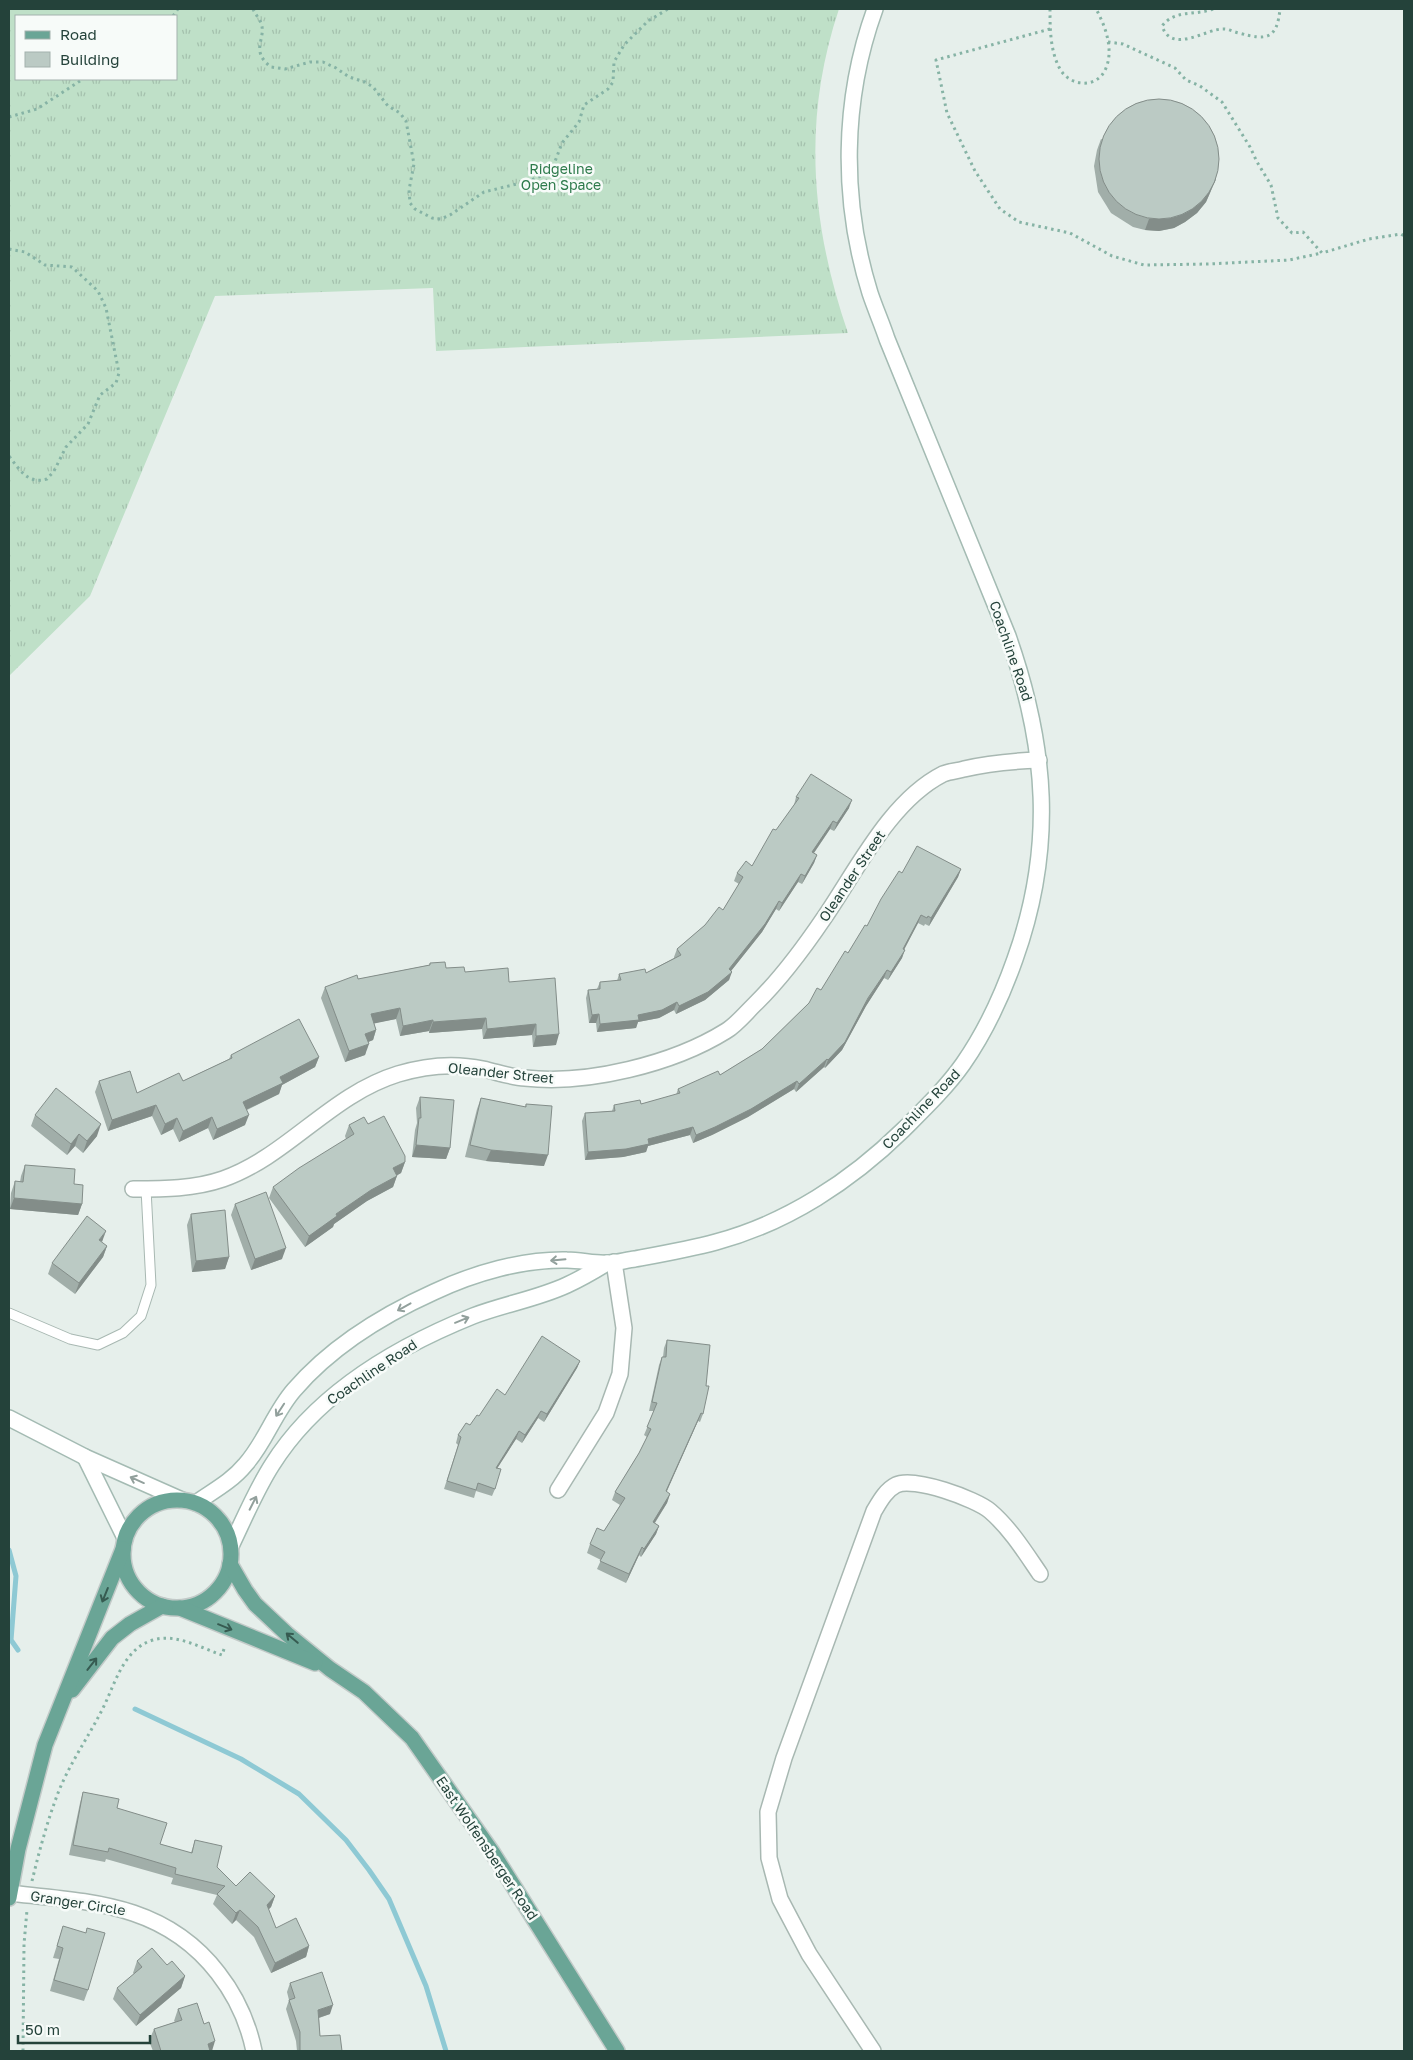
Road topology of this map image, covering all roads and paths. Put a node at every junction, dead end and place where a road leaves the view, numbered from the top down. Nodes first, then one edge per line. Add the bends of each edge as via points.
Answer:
1 (253, 9) edge
2 (668, 9) edge
3 (875, 9) edge
4 (1050, 9) edge
5 (1096, 9) edge
6 (1213, 9) edge
7 (1280, 9) edge
8 (1050, 29) junction
9 (1108, 42) junction
10 (82, 80) edge
11 (9, 117) edge
12 (1404, 236) edge
13 (9, 249) edge
14 (1322, 253) junction
15 (9, 456) edge
16 (1039, 760) junction
17 (139, 1189) joint
18 (610, 1263) junction
19 (9, 1313) edge
20 (9, 1418) edge
21 (85, 1457) junction
22 (558, 1490) dead end
23 (189, 1501) junction
24 (124, 1544) junction
25 (231, 1546) junction
26 (230, 1564) junction
27 (1040, 1574) dead end
28 (162, 1606) junction
29 (180, 1608) junction
30 (226, 1646) dead end
31 (330, 1669) junction
32 (61, 1702) junction
33 (9, 1893) edge
34 (29, 1896) junction
35 (9, 1898) edge
36 (22, 2051) edge
37 (254, 2051) edge
38 (617, 2051) edge
39 (873, 2051) edge

1 - 2 path via 261,23 261,55 271,67 284,69 310,62 326,63 369,84 388,106 404,117 414,164 410,203 438,219 450,216 484,192 551,172 562,143 579,122 582,108 613,82 614,62 624,45 648,21
3 - 16 main road, Coachline Road via 862,53 850,123 850,182 856,239 884,330 1018,663
4 - 8 path
5 - 9 path via 1104,22
6 - 7 path via 1175,15 1162,26 1169,36 1178,38 1198,37 1225,28 1262,37 1277,29
8 - 9 path via 1060,70 1079,84 1099,78 1106,68
8 - 14 path via 936,60 947,113 976,171 1000,209 1019,222 1070,233 1112,256 1144,265 1288,260
9 - 14 path via 1123,44 1175,68 1186,80 1222,102 1271,185 1278,218 1292,233 1303,232
10 - 11 path via 38,109
12 - 14 path via 1369,239
13 - 15 path via 25,252 45,265 72,267 98,291 106,308 119,374 116,383 100,395 88,424 66,447 47,479 36,480 24,475
16 - 17 main road, Oleander Street via 993,762 944,774 911,796 887,825 789,968 729,1029 696,1048 655,1064 551,1080 454,1066 422,1068 371,1084 351,1095 252,1165 225,1178 194,1186
16 - 18 main road, Coachline Road via 1041,851 1024,936 995,1009 962,1066 943,1089 860,1169 793,1211 719,1241
17 - 19 lane via 151,1285 141,1316 123,1333 98,1345 70,1339
18 - 22 main road via 624,1328 620,1374 606,1413
18 -> 23 main road, Coachline Road via 566,1259 498,1269 438,1290 382,1319 312,1371 292,1393 246,1465 231,1479
25 -> 18 main road, Coachline Road via 272,1466 309,1416 331,1398 386,1359 445,1328 567,1285
20 - 21 main road
23 -> 21 main road
21 - 24 main road
23 - 24 main road via 164,1501 146,1509 130,1527
23 - 25 main road via 209,1510 219,1520
24 - 28 main road via 123,1562 132,1585 146,1598
24 -> 32 main road
25 - 26 main road
26 - 29 main road via 224,1581 213,1595 198,1604
31 -> 26 main road, East Wolfensberger Road via 255,1604
27 - 39 main road via 1019,1543 989,1510 945,1490 912,1482 897,1484 883,1495 874,1511 784,1758 768,1812 769,1858 780,1899 810,1954
28 - 29 main road
32 -> 28 main road via 112,1638
29 -> 31 main road, East Wolfensberger Road
30 - 34 path via 222,1655 174,1638 153,1640 139,1648 121,1667 102,1711 58,1792 37,1857
31 - 38 main road, East Wolfensberger Road via 364,1692 418,1746 492,1852
32 - 33 main road via 38,1769
33 - 34 main road, Granger Circle
33 - 35 main road
34 - 36 path via 24,1944
34 - 37 main road, Granger Circle via 118,1908 159,1922 178,1934 197,1949 226,1983 248,2026

